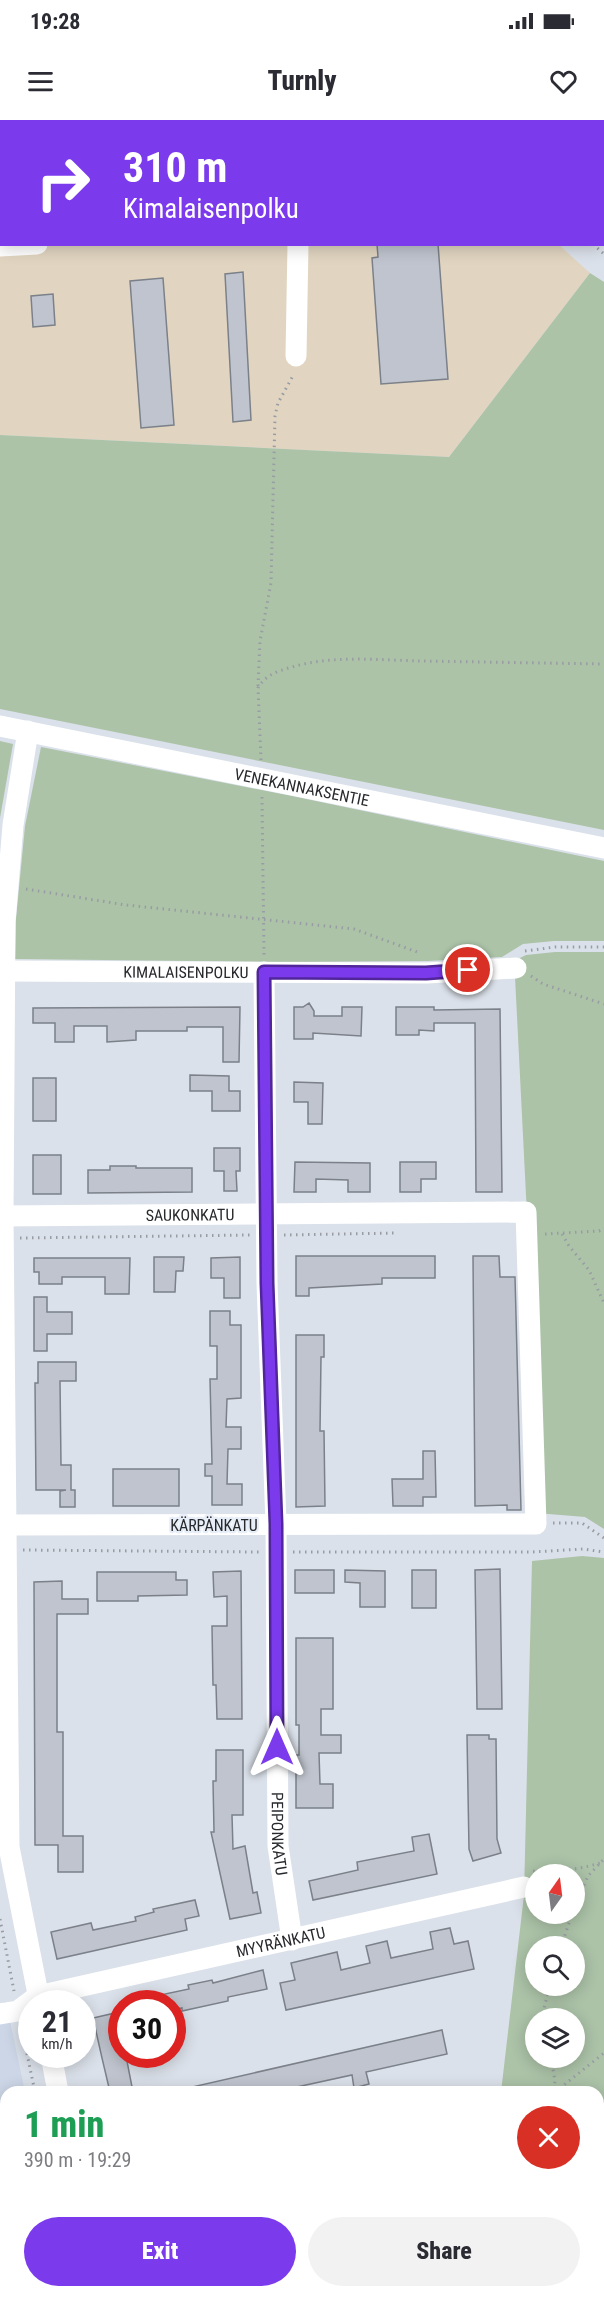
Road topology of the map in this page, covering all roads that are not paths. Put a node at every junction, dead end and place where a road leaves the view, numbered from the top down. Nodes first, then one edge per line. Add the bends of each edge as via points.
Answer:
1 (298, 246) edge
2 (296, 356) road end
3 (0, 726) edge
4 (28, 731) junction
5 (604, 848) edge
6 (516, 968) road end
7 (3, 970) edge
8 (264, 972) junction
9 (267, 1214) junction
10 (2, 1216) edge
11 (276, 1524) junction
12 (536, 1524) joint
13 (3, 1525) edge
14 (4, 1847) edge
15 (525, 1879) dead end
16 (292, 1940) junction
17 (37, 1990) edge
18 (81, 1990) edge
19 (18, 2011) edge
20 (0, 2014) edge
21 (53, 2068) edge
22 (57, 2086) edge

1 - 2 street
3 - 4 street, VENEKANNAKSENTIE
4 - 5 street, VENEKANNAKSENTIE
4 - 7 street via 13,825
6 - 8 street, KIMALAISENPOLKU via 426,973
7 - 8 street, KIMALAISENPOLKU
7 - 10 street
8 - 9 street, PEIPONKATU
9 - 10 street, SAUKONKATU
9 - 11 street, PEIPONKATU
9 - 12 street, SAUKONKATU via 526,1212
10 - 13 street
11 - 12 street, KÄRPÄNKATU
11 - 13 street, KÄRPÄNKATU
11 - 16 street, PEIPONKATU via 278,1846
13 - 14 street
14 - 17 street
15 - 16 street, MYYRÄNKATU
16 - 18 street, MYYRÄNKATU
19 - 20 street, MYYRÄNKATU
21 - 22 street

